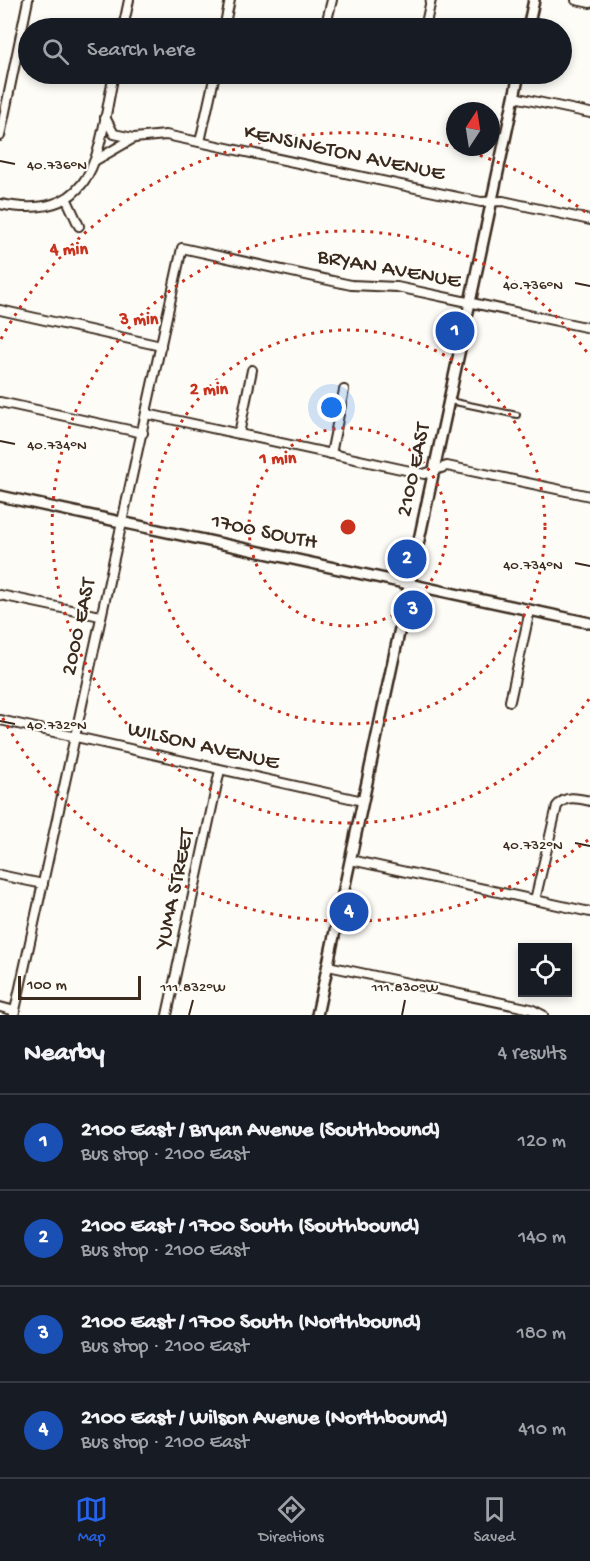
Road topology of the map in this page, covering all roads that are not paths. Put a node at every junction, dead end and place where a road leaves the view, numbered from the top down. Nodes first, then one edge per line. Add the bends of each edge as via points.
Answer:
1 (28, 0) edge
2 (129, 0) edge
3 (230, 0) edge
4 (332, 0) edge
5 (431, 0) edge
6 (534, 0) edge
7 (576, 0) edge
8 (590, 3) edge
9 (24, 18) edge
10 (125, 18) edge
11 (226, 18) edge
12 (328, 18) edge
13 (427, 18) edge
14 (530, 18) edge
15 (18, 48) edge
16 (112, 84) edge
17 (212, 84) edge
18 (517, 84) edge
19 (514, 97) junction
20 (590, 113) edge
21 (105, 117) junction
22 (0, 135) edge
23 (134, 138) junction
24 (200, 142) junction
25 (96, 160) junction
26 (67, 200) junction
27 (492, 202) junction
28 (0, 204) edge
29 (590, 220) edge
30 (80, 226) dead end
31 (182, 248) joint
32 (470, 303) junction
33 (0, 310) edge
34 (590, 328) edge
35 (162, 346) junction
36 (252, 370) dead end
37 (344, 390) dead end
38 (449, 401) junction
39 (0, 402) edge
40 (147, 414) junction
41 (517, 414) dead end
42 (143, 433) junction
43 (239, 434) junction
44 (331, 454) junction
45 (435, 470) junction
46 (0, 496) edge
47 (590, 496) edge
48 (123, 522) junction
49 (410, 584) junction
50 (0, 595) edge
51 (530, 610) junction
52 (100, 616) junction
53 (590, 623) edge
54 (510, 701) dead end
55 (0, 720) edge
56 (75, 736) junction
57 (220, 770) junction
58 (363, 801) junction
59 (590, 801) edge
60 (351, 860) junction
61 (0, 875) edge
62 (43, 884) junction
63 (535, 900) junction
64 (590, 912) edge
65 (328, 966) junction
66 (0, 1007) edge
67 (15, 1013) edge
68 (167, 1015) edge
69 (317, 1015) edge
70 (543, 1015) edge

1 - 9 street
2 - 10 street
3 - 11 street
4 - 12 street
5 - 13 street
6 - 14 street
7 - 8 street
15 - 22 street
16 - 21 street
17 - 24 street
18 - 19 street, 2100 EAST
19 - 20 street
19 - 27 street, 2100 EAST
21 - 23 street via 114,134
21 - 25 street
23 - 24 street, KENSINGTON AVENUE via 166,135
23 - 25 street, KENSINGTON AVENUE
24 - 27 street, KENSINGTON AVENUE
25 - 26 street via 85,182
26 - 28 street via 39,208
26 - 30 street
27 - 29 street, KENSINGTON AVENUE
27 - 32 street, 2100 EAST
31 - 32 street, BRYAN AVENUE via 351,285 397,287
31 - 35 street, 2000 EAST
32 - 34 street, BRYAN AVENUE
32 - 38 street, 2100 EAST
33 - 35 street
35 - 40 street, 2000 EAST
36 - 43 street
37 - 44 street
38 - 41 lane
38 - 45 street, 2100 EAST
39 - 42 street
40 - 42 street, 2000 EAST
40 - 43 street
42 - 48 street, 2000 EAST
43 - 44 street
44 - 45 street via 424,474
45 - 47 street via 447,466
45 - 49 street, 2100 EAST
46 - 48 street, 1700 SOUTH
48 - 49 street, 1700 SOUTH
48 - 52 street, 2000 EAST
49 - 51 street, 1700 SOUTH
49 - 58 street, 2100 EAST
50 - 52 street
51 - 53 street, 1700 SOUTH
51 - 54 street
52 - 56 street, 2000 EAST
55 - 56 street, WILSON AVENUE
56 - 57 street, WILSON AVENUE
56 - 62 street, 2000 EAST
57 - 58 street, WILSON AVENUE
57 - 68 street, YUMA STREET
58 - 60 street, 2100 EAST
59 - 63 street via 562,800 555,810
60 - 63 street
60 - 65 street, 2100 EAST
61 - 62 street
62 - 67 street, 2000 EAST
63 - 64 street
65 - 69 street, 2100 EAST
65 - 70 street via 531,1009
66 - 67 street

